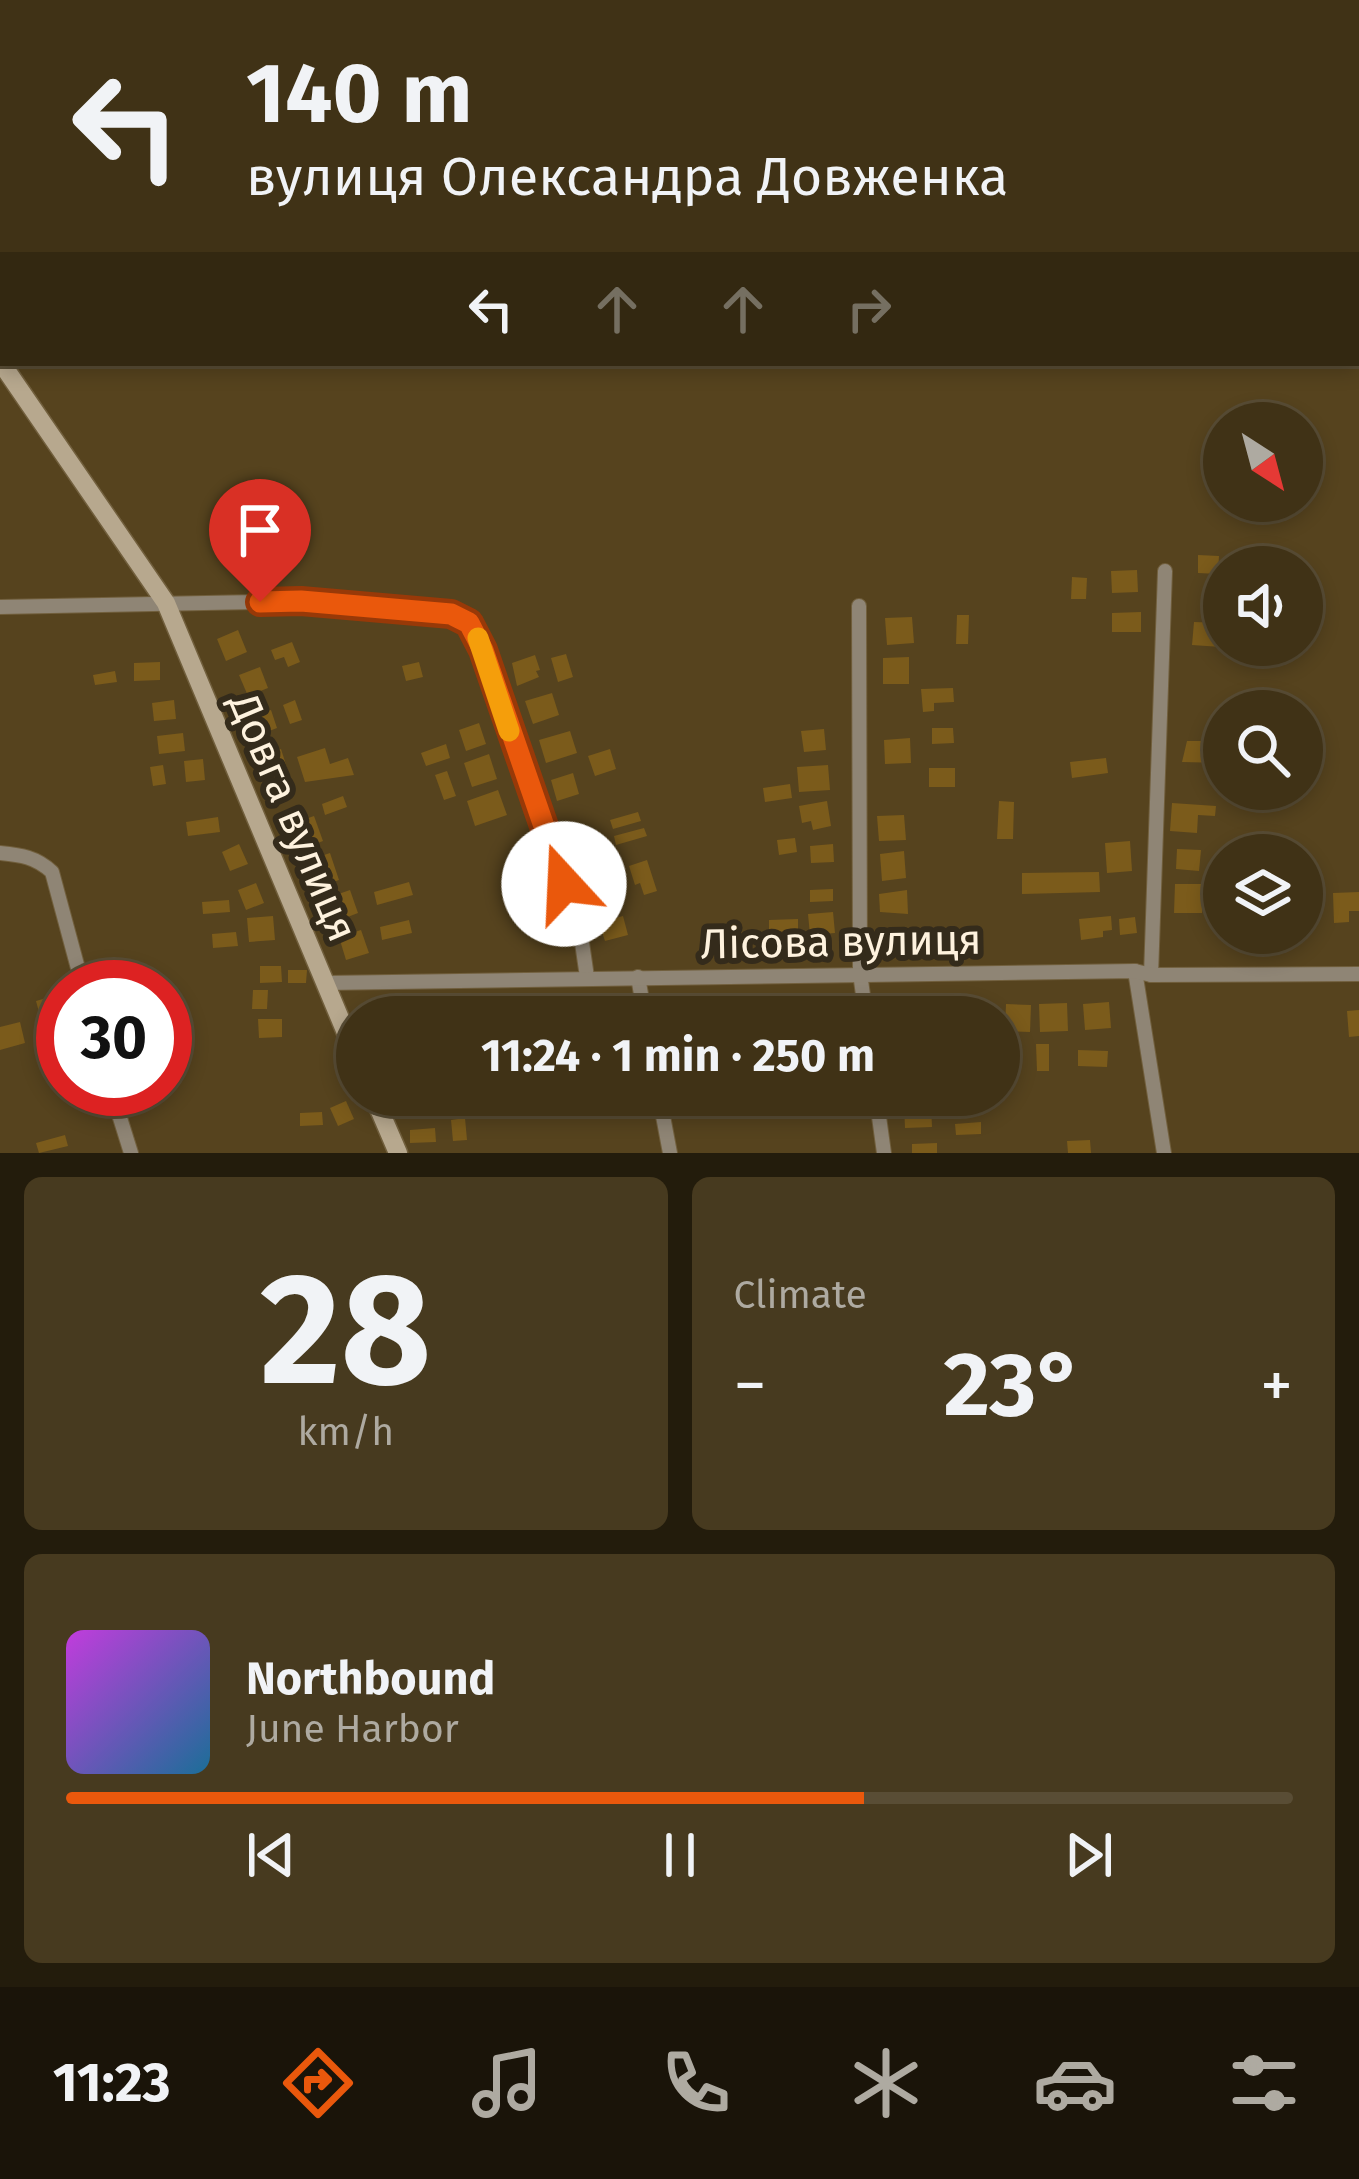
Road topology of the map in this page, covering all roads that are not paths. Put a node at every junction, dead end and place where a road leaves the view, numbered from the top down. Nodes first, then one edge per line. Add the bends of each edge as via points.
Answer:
1 (3, 366) edge
2 (1166, 571) dead end
3 (166, 603) junction
4 (859, 606) dead end
5 (0, 607) edge
6 (0, 854) edge
7 (76, 960) edge
8 (1135, 970) junction
9 (860, 973) junction
10 (1359, 974) edge
11 (1151, 975) junction
12 (587, 977) junction
13 (638, 977) junction
14 (324, 983) junction
15 (641, 996) edge
16 (863, 996) edge
17 (336, 1011) edge
18 (119, 1116) edge
19 (382, 1116) edge
20 (663, 1116) edge
21 (879, 1116) edge
22 (131, 1153) edge
23 (398, 1153) edge
24 (670, 1153) edge
25 (884, 1153) edge
26 (1164, 1153) edge

1 - 3 street, Довга вулиця
2 - 11 street
3 - 5 street
3 - 12 street via 301,601 451,614 469,623 580,928
3 - 14 street, Довга вулиця
4 - 9 street
6 - 7 street via 24,855 52,872
8 - 9 street, Лісова вулиця
8 - 11 street, Лісова вулиця
8 - 26 street
9 - 13 street, Лісова вулиця
9 - 16 street
10 - 11 street, Лісова вулиця
12 - 13 street, Лісова вулиця
12 - 14 street, Лісова вулиця
13 - 15 street
14 - 17 street, Довга вулиця
18 - 22 street
19 - 23 street
20 - 24 street
21 - 25 street

